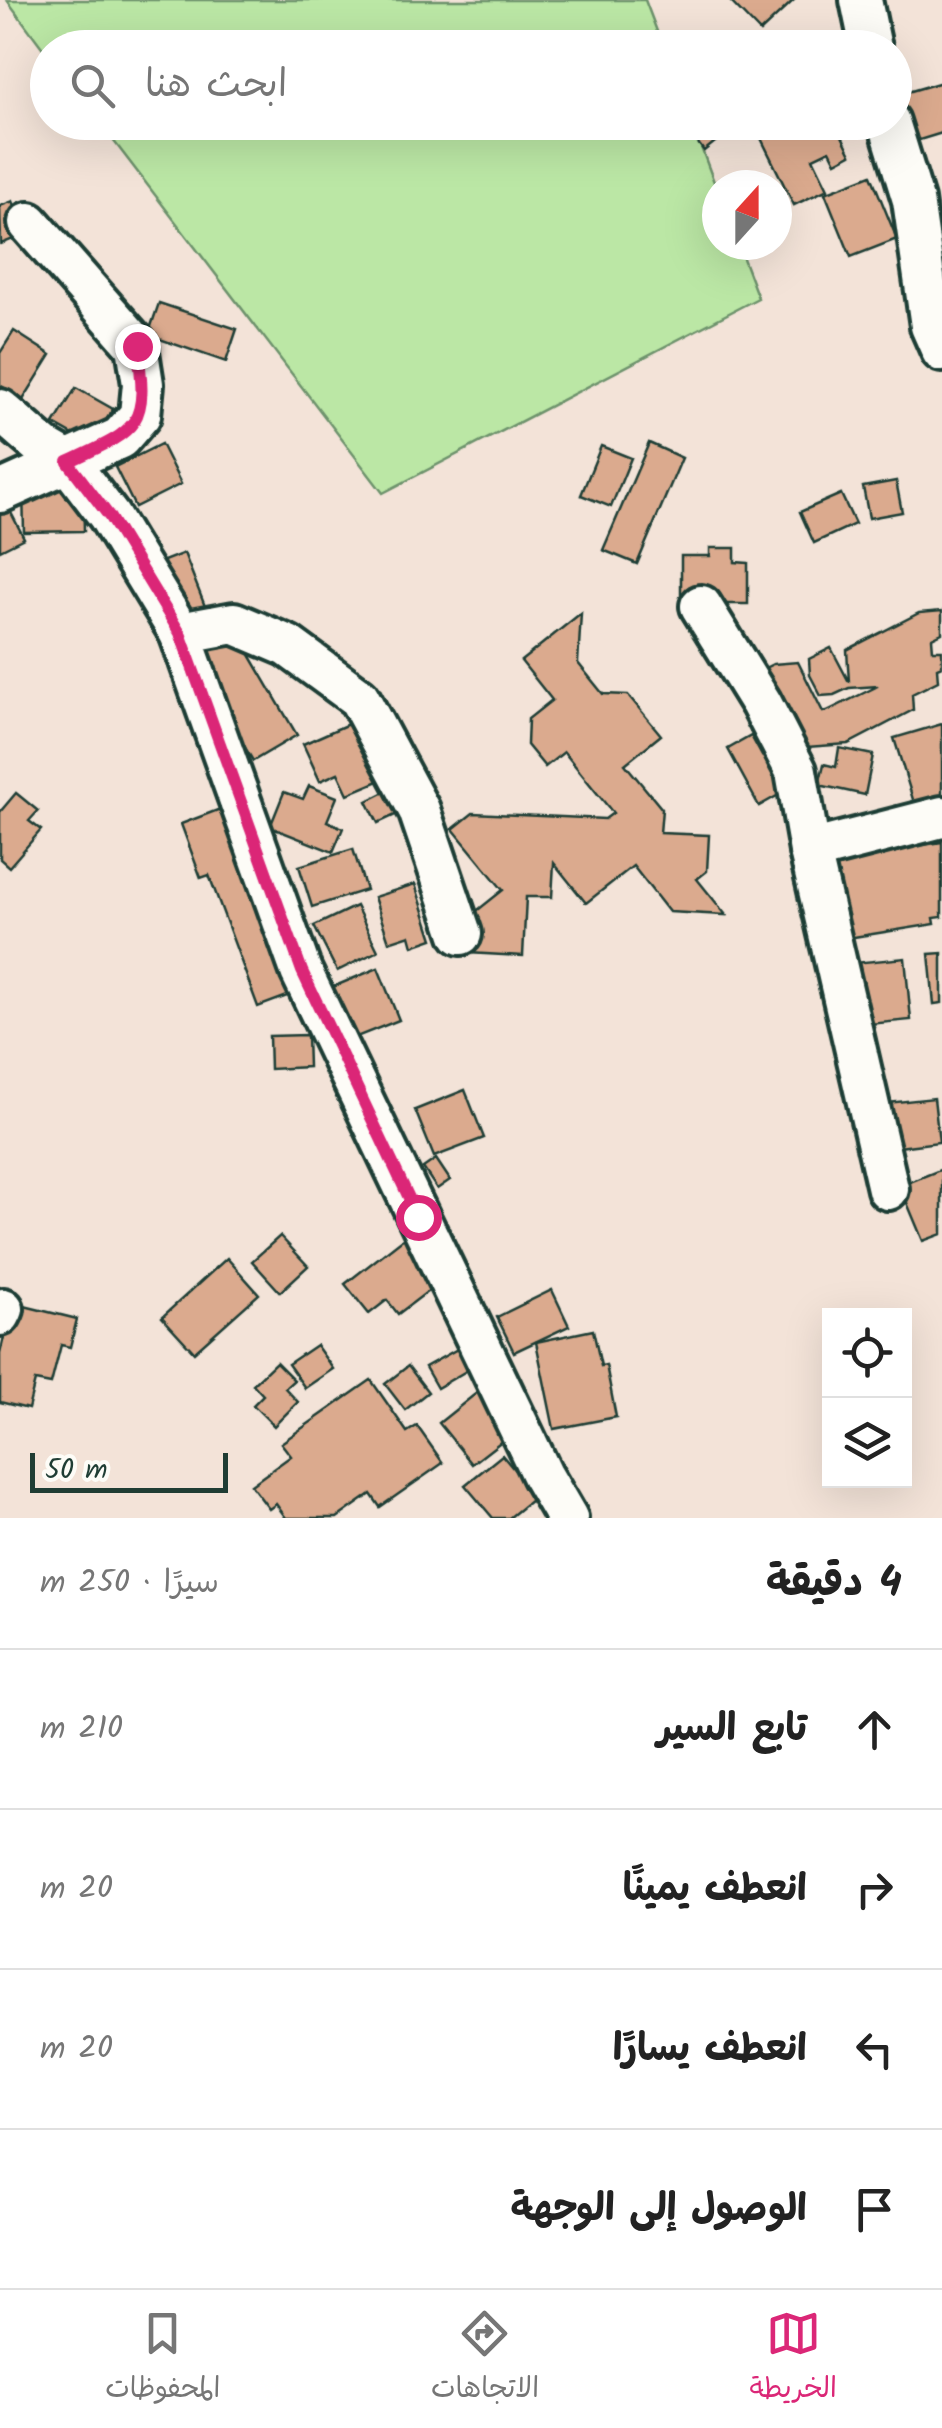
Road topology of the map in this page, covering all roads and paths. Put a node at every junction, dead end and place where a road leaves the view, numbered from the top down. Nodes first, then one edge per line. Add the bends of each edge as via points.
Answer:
1 (861, 0) edge
2 (867, 30) edge
3 (895, 140) edge
4 (29, 223) dead end
5 (942, 352) edge
6 (0, 410) edge
7 (68, 462) junction
8 (0, 492) edge
9 (701, 606) dead end
10 (180, 633) junction
11 (942, 816) edge
12 (810, 851) junction
13 (461, 934) dead end
14 (888, 1189) dead end
15 (567, 1518) edge

1 - 2 street
3 - 5 street via 913,200 931,326
4 - 7 street via 137,346 140,415 120,438
6 - 7 street
7 - 8 street
7 - 10 street
9 - 12 street via 796,771
10 - 13 street via 234,624 288,646 359,698 419,810
10 - 15 street via 302,971
11 - 12 street
12 - 14 street

